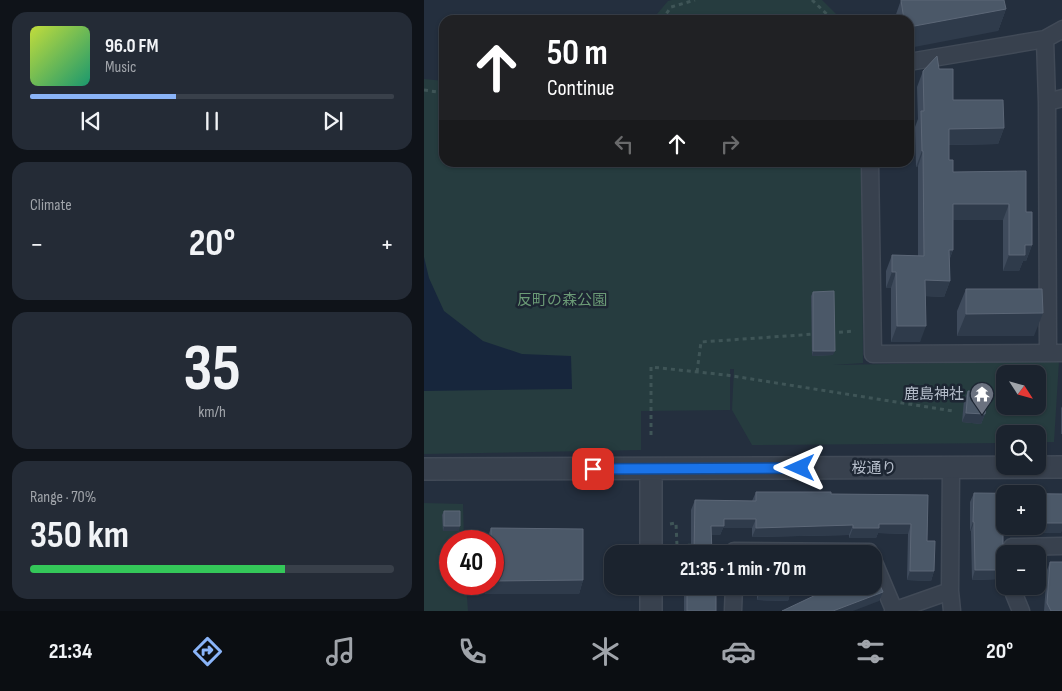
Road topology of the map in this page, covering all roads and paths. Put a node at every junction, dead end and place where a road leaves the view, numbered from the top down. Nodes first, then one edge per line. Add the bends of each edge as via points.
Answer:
1 (695, 0) edge
2 (812, 0) edge
3 (665, 15) edge
4 (828, 15) edge
5 (1062, 29) edge
6 (1045, 39) junction
7 (914, 61) edge
8 (424, 90) edge
9 (439, 92) edge
10 (1055, 100) edge
11 (870, 167) edge
12 (872, 330) junction
13 (828, 333) edge
14 (818, 334) edge
15 (1055, 353) edge
16 (698, 372) junction
17 (953, 411) dead end
18 (651, 435) dead end
19 (951, 467) junction
20 (1062, 467) edge
21 (424, 469) edge
22 (651, 469) junction
23 (664, 524) dead end
24 (651, 545) edge
25 (677, 545) edge
26 (1046, 546) edge
27 (1062, 546) edge
28 (882, 583) edge
29 (950, 591) junction
30 (651, 595) edge
31 (734, 595) edge
32 (1014, 595) edge
33 (652, 611) edge
34 (734, 611) edge
35 (893, 611) edge
36 (952, 611) edge
37 (1021, 611) edge

1 - 3 path via 671,7
2 - 4 path
5 - 6 street
6 - 7 street
6 - 10 street
8 - 9 path
10 - 15 street
11 - 12 street
12 - 13 path
12 - 15 street via 873,354
14 - 16 path via 701,342
16 - 17 path
16 - 18 path via 651,368
19 - 20 street, 桜通り
19 - 22 street, 桜通り
19 - 29 street
21 - 22 street, 桜通り
22 - 24 street
23 - 25 path via 676,523
26 - 27 street
28 - 35 street
29 - 35 street
29 - 36 street
30 - 33 street
31 - 34 street
32 - 37 street

